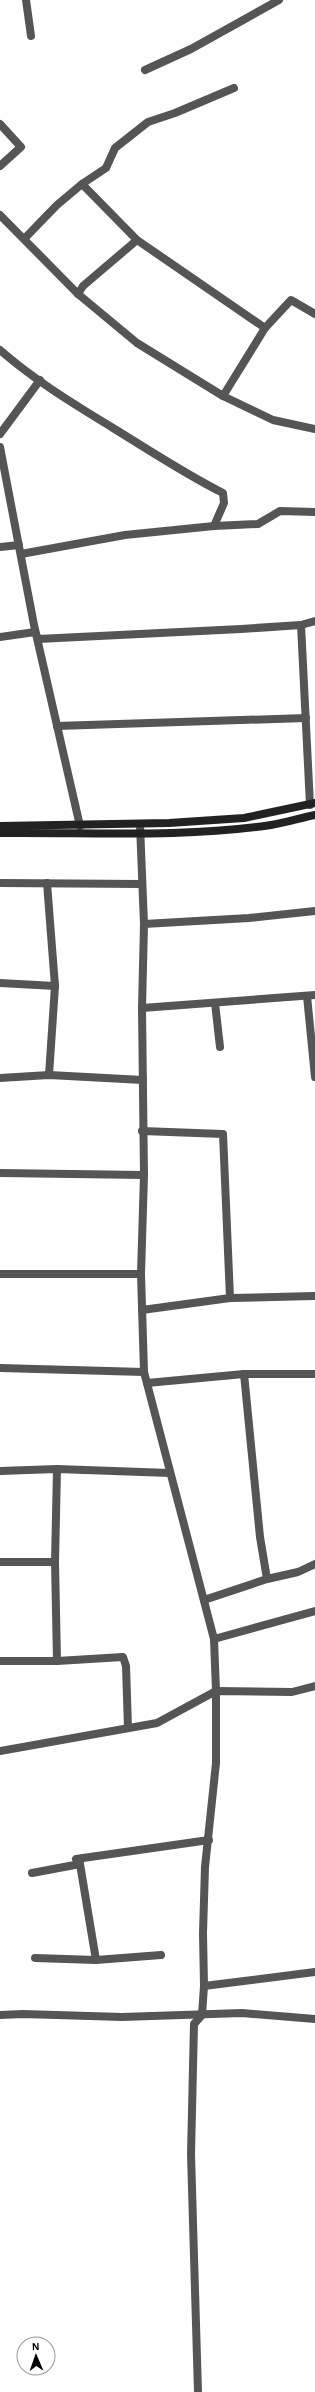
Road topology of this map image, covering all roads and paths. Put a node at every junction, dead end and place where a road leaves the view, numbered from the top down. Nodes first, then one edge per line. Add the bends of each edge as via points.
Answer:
1 (26, 0) edge
2 (279, 0) edge
3 (31, 36) dead end
4 (145, 70) dead end
5 (234, 88) dead end
6 (0, 124) edge
7 (0, 166) edge
8 (82, 184) junction
9 (0, 215) edge
10 (24, 239) junction
11 (137, 240) junction
12 (78, 294) junction
13 (315, 314) edge
14 (265, 328) junction
15 (0, 350) edge
16 (40, 380) junction
17 (223, 396) junction
18 (315, 429) edge
19 (0, 434) edge
20 (0, 447) edge
21 (315, 512) edge
22 (214, 526) junction
23 (19, 545) junction
24 (0, 547) edge
25 (21, 554) junction
26 (315, 621) edge
27 (301, 624) junction
28 (0, 637) edge
29 (38, 639) junction
30 (306, 718) junction
31 (57, 726) junction
32 (312, 804) edge
33 (315, 815) edge
34 (0, 826) edge
35 (80, 826) junction
36 (140, 829) junction
37 (0, 832) edge
38 (0, 883) edge
39 (47, 883) junction
40 (142, 884) junction
41 (315, 911) edge
42 (144, 924) junction
43 (0, 983) edge
44 (55, 986) junction
45 (311, 996) edge
46 (215, 1002) junction
47 (142, 1008) junction
48 (220, 1047) dead end
49 (49, 1075) junction
50 (315, 1077) edge
51 (0, 1078) edge
52 (143, 1080) junction
53 (142, 1131) junction
54 (0, 1173) edge
55 (144, 1175) junction
56 (0, 1274) edge
57 (141, 1274) junction
58 (315, 1296) edge
59 (230, 1298) junction
60 (142, 1310) junction
61 (0, 1368) edge
62 (144, 1372) junction
63 (244, 1374) junction
64 (315, 1374) edge
65 (147, 1383) junction
66 (57, 1469) junction
67 (0, 1471) edge
68 (170, 1473) junction
69 (0, 1562) edge
70 (55, 1562) junction
71 (315, 1564) edge
72 (267, 1579) junction
73 (204, 1600) junction
74 (315, 1610) edge
75 (214, 1638) junction
76 (0, 1661) edge
77 (57, 1661) junction
78 (315, 1686) edge
79 (216, 1691) junction
80 (128, 1728) junction
81 (0, 1751) edge
82 (209, 1840) junction
83 (80, 1864) junction
84 (32, 1873) dead end
85 (161, 1955) dead end
86 (35, 1958) dead end
87 (96, 1960) junction
88 (315, 1972) edge
89 (204, 1986) junction
90 (0, 2015) edge
91 (202, 2015) junction
92 (315, 2019) edge
93 (198, 2392) edge

1 - 3 street
2 - 4 street via 191,49
5 - 8 street via 148,122 115,148 106,168
6 - 7 street via 21,147
8 - 10 street
8 - 11 street
9 - 10 street
10 - 12 street
11 - 12 street via 83,286
11 - 14 street
12 - 17 street via 138,343
13 - 14 street via 291,300
14 - 17 street
15 - 16 street
16 - 19 street
16 - 22 street via 196,480 223,493 224,503
17 - 18 street via 273,420
20 - 23 street
21 - 22 street via 280,511 258,524
22 - 25 street via 125,535
23 - 24 street
23 - 25 street
25 - 29 street
26 - 27 street
27 - 29 street
27 - 30 street
28 - 29 street via 35,632
29 - 31 street
30 - 31 street
30 - 32 street
31 - 35 street
32 - 36 street via 244,818
33 - 36 street via 271,825
34 - 35 street
35 - 36 street
36 - 37 street
36 - 40 street
38 - 39 street
39 - 40 street
39 - 44 street
40 - 42 street
41 - 42 street
42 - 47 street
43 - 44 street
44 - 49 street
45 - 46 street
45 - 50 street
46 - 47 street
46 - 48 street
47 - 52 street
49 - 51 street
49 - 52 street
52 - 53 street
53 - 55 street
53 - 59 street via 223,1134
54 - 55 street
55 - 57 street
56 - 57 street
57 - 60 street
58 - 59 street
59 - 60 street
60 - 62 street
61 - 62 street
62 - 65 street
63 - 64 street
63 - 65 street
63 - 72 street via 260,1537
65 - 68 street
66 - 67 street
66 - 68 street
66 - 70 street
68 - 73 street
69 - 70 street
70 - 77 street
71 - 72 street via 298,1572
72 - 73 street
73 - 75 street
74 - 75 street
75 - 79 street
76 - 77 street
77 - 80 street via 123,1657 126,1666
78 - 79 street via 292,1692
79 - 80 street via 157,1723
79 - 82 street via 216,1763
80 - 81 street
82 - 83 street via 76,1859
82 - 89 street via 203,1933
83 - 84 street
83 - 87 street
85 - 87 street
86 - 87 street
88 - 89 street
89 - 91 street
90 - 91 street
91 - 92 street via 242,2013
91 - 93 street via 194,2024 191,2154

